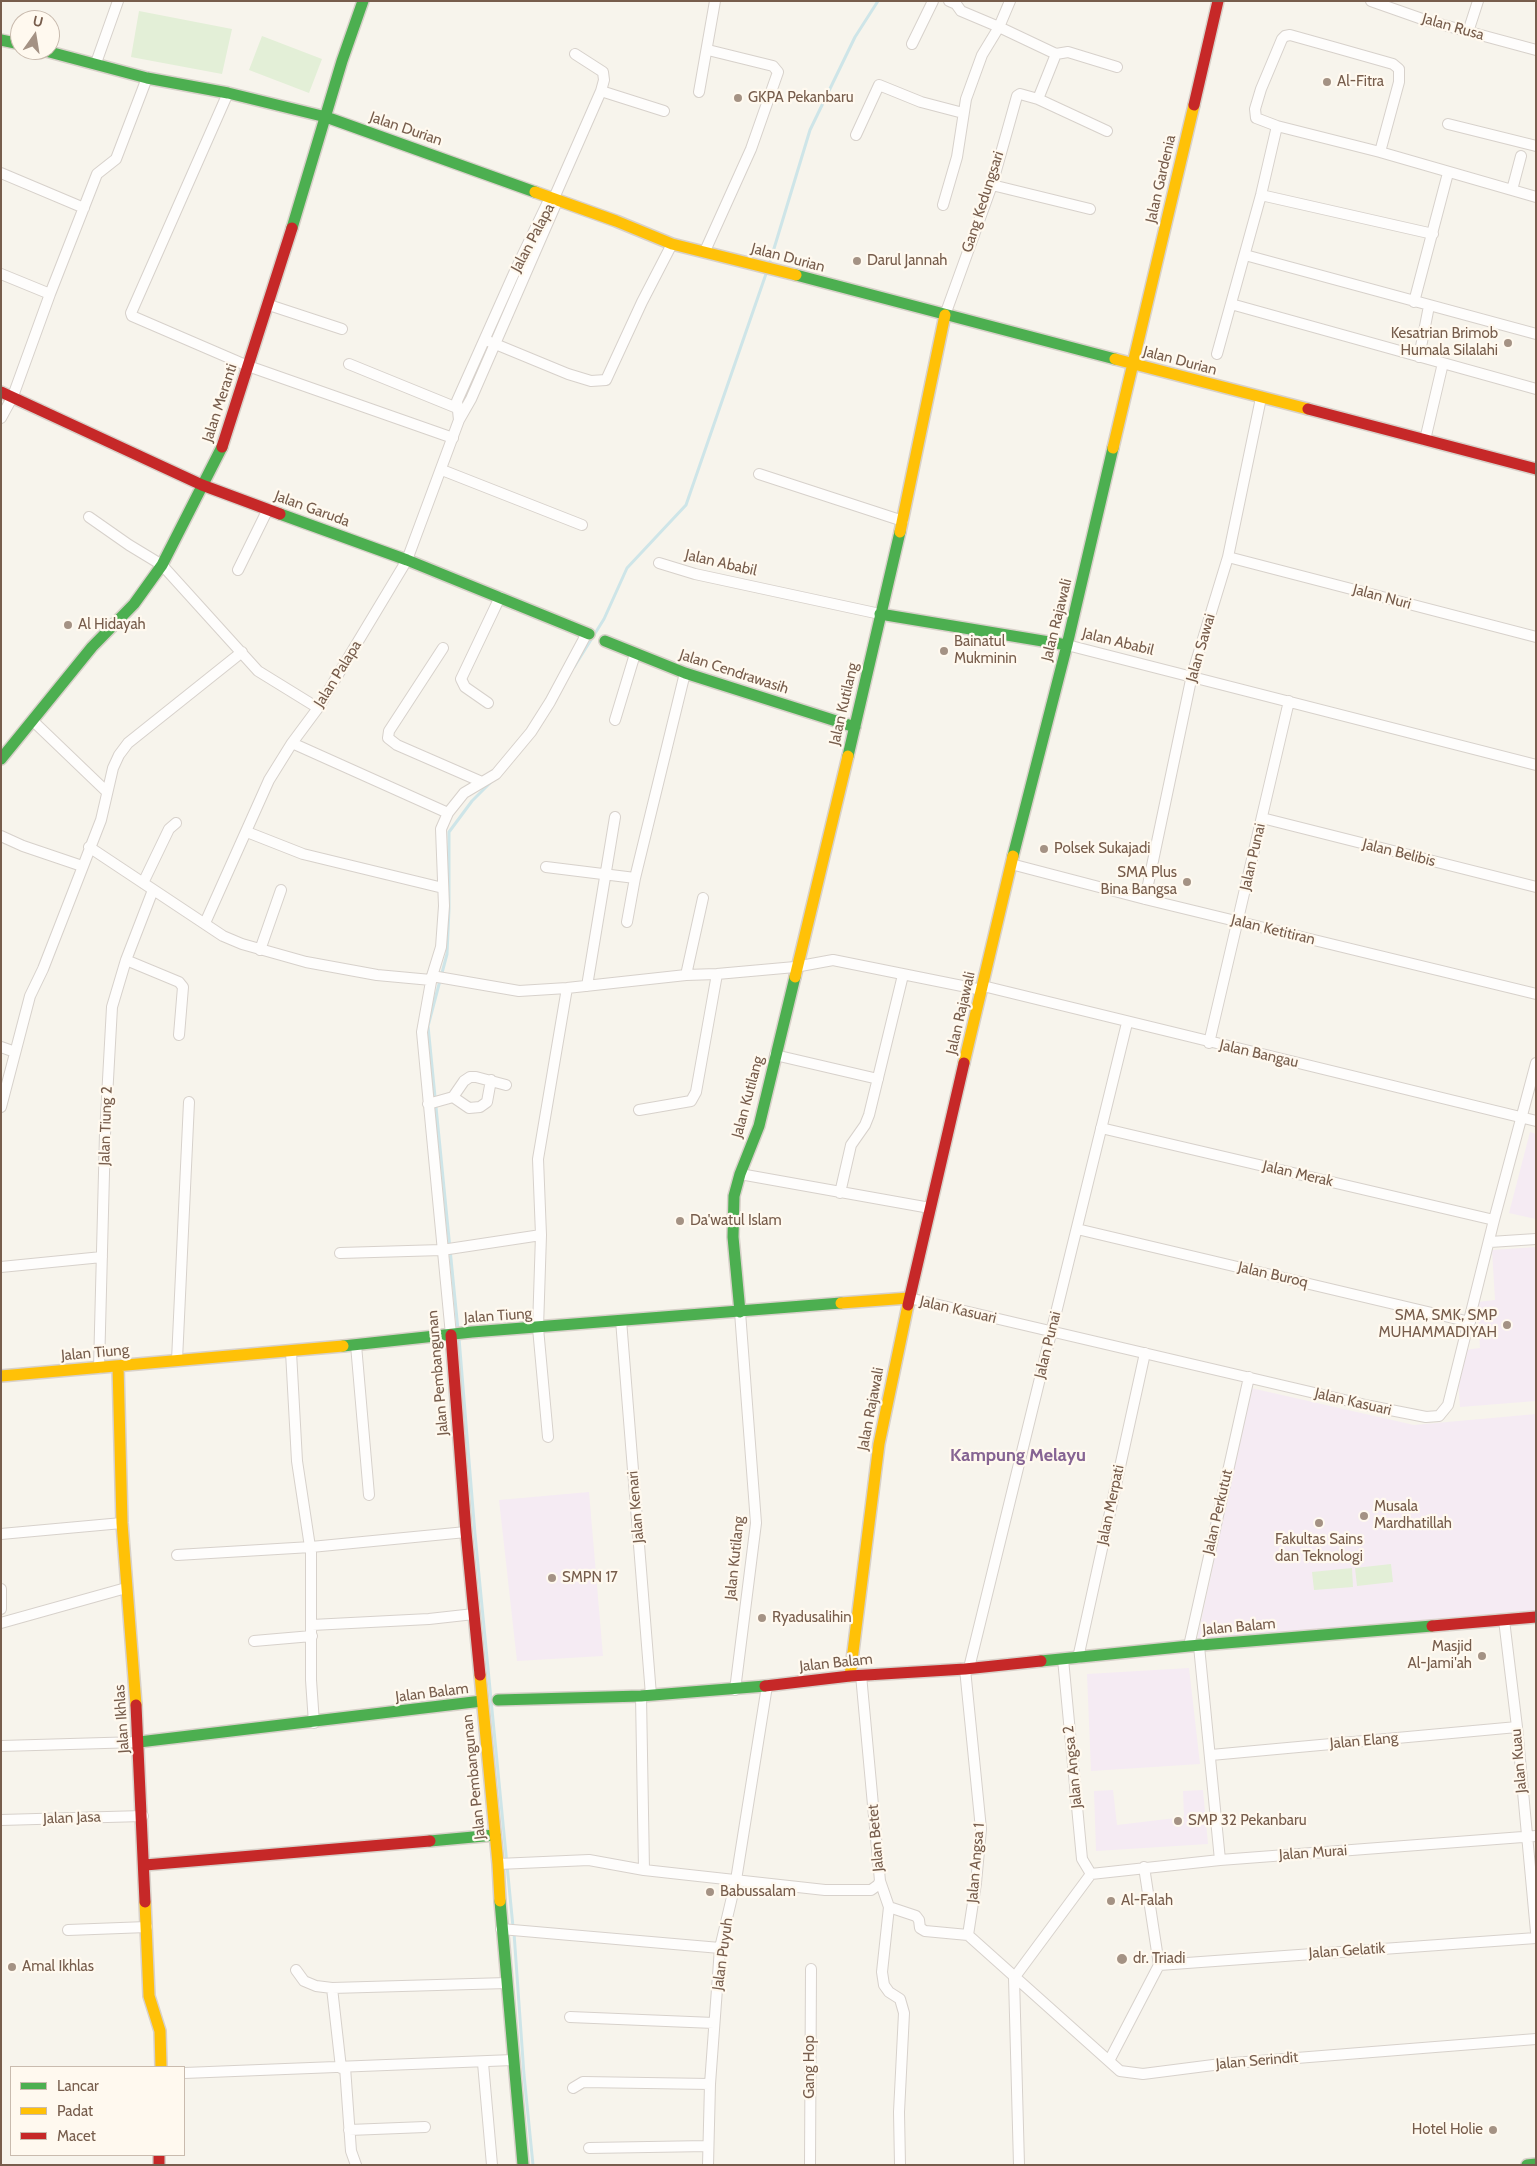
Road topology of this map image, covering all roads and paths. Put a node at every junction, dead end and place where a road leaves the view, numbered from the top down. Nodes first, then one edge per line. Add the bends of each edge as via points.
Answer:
1 (118, 1) edge
2 (363, 1) edge
3 (715, 1) edge
4 (933, 1) edge
5 (949, 1) edge
6 (1010, 1) edge
7 (1218, 1) edge
8 (1371, 1) edge
9 (1478, 1) edge
10 (999, 27) junction
11 (1468, 32) junction
12 (912, 44) dead end
13 (708, 50) junction
14 (1536, 50) edge
15 (576, 54) dead end
16 (1056, 54) junction
17 (60, 55) edge
18 (96, 64) junction
19 (1117, 67) dead end
20 (147, 78) junction
21 (602, 91) junction
22 (699, 92) dead end
23 (228, 93) junction
24 (1038, 99) junction
25 (664, 110) dead end
26 (963, 113) junction
27 (326, 116) junction
28 (1448, 124) dead end
29 (1276, 126) junction
30 (1107, 130) dead end
31 (856, 135) dead end
32 (1536, 146) edge
33 (1380, 152) junction
34 (1521, 156) dead end
35 (1, 173) edge
36 (1448, 173) junction
37 (992, 185) junction
38 (1512, 190) junction
39 (1261, 196) junction
40 (1536, 197) edge
41 (554, 198) junction
42 (943, 204) dead end
43 (84, 208) junction
44 (1090, 209) dead end
45 (1433, 234) junction
46 (672, 244) junction
47 (705, 251) junction
48 (1244, 255) junction
49 (1, 274) edge
50 (50, 294) junction
51 (1414, 302) junction
52 (1231, 304) junction
53 (269, 305) junction
54 (1429, 306) junction
55 (945, 315) junction
56 (342, 329) dead end
57 (1536, 334) edge
58 (489, 342) junction
59 (1217, 354) dead end
60 (1419, 357) junction
61 (350, 364) dead end
62 (1133, 364) junction
63 (1442, 364) junction
64 (248, 366) junction
65 (1536, 388) edge
66 (1, 392) edge
67 (13, 396) junction
68 (1261, 398) junction
69 (460, 409) junction
70 (1, 418) edge
71 (453, 438) junction
72 (1425, 440) junction
73 (1536, 469) edge
74 (442, 470) junction
75 (759, 474) dead end
76 (202, 485) junction
77 (268, 509) junction
78 (89, 517) dead end
79 (903, 521) junction
80 (582, 525) dead end
81 (1228, 557) junction
82 (407, 560) junction
83 (659, 563) dead end
84 (162, 565) junction
85 (238, 570) dead end
86 (500, 596) junction
87 (880, 614) junction
88 (588, 634) junction
89 (1536, 637) edge
90 (605, 641) joint
91 (1067, 645) junction
92 (443, 648) dead end
93 (242, 652) junction
94 (635, 654) junction
95 (684, 673) junction
96 (1192, 675) junction
97 (1288, 701) junction
98 (488, 703) dead end
99 (318, 708) junction
100 (615, 720) dead end
101 (33, 721) junction
102 (855, 727) junction
103 (292, 743) junction
104 (1, 760) edge
105 (1536, 766) edge
106 (482, 782) junction
107 (107, 792) junction
108 (448, 813) junction
109 (615, 817) dead end
110 (1262, 818) junction
111 (176, 822) dead end
112 (247, 832) junction
113 (1, 836) edge
114 (89, 847) junction
115 (1011, 864) junction
116 (82, 866) junction
117 (546, 867) dead end
118 (605, 874) junction
119 (635, 878) junction
120 (143, 883) junction
121 (1536, 887) edge
122 (443, 888) junction
123 (154, 890) junction
124 (281, 890) dead end
125 (703, 898) dead end
126 (1145, 900) junction
127 (1238, 921) junction
128 (627, 922) dead end
129 (205, 923) junction
130 (260, 950) junction
131 (126, 960) junction
132 (795, 967) junction
133 (686, 974) junction
134 (717, 974) junction
135 (903, 975) junction
136 (433, 978) junction
137 (588, 986) junction
138 (567, 988) junction
139 (982, 988) junction
140 (1536, 994) edge
141 (1127, 1023) junction
142 (179, 1035) dead end
143 (1209, 1043) junction
144 (1, 1047) edge
145 (15, 1052) junction
146 (775, 1055) junction
147 (1536, 1063) edge
148 (878, 1079) junction
149 (491, 1080) junction
150 (506, 1085) dead end
151 (449, 1099) junction
152 (189, 1102) dead end
153 (431, 1103) junction
154 (1, 1107) edge
155 (639, 1110) dead end
156 (1523, 1117) junction
157 (1536, 1121) edge
158 (1101, 1128) junction
159 (740, 1174) junction
160 (840, 1193) junction
161 (930, 1208) junction
162 (1494, 1220) junction
163 (1076, 1229) junction
164 (541, 1235) junction
165 (1536, 1239) edge
166 (1490, 1242) junction
167 (445, 1249) junction
168 (340, 1253) dead end
169 (102, 1257) junction
170 (1, 1267) edge
171 (909, 1298) junction
172 (740, 1312) junction
173 (621, 1320) junction
174 (1470, 1322) junction
175 (538, 1328) junction
176 (1051, 1332) junction
177 (453, 1334) junction
178 (356, 1345) junction
179 (292, 1352) junction
180 (1145, 1353) junction
181 (177, 1360) junction
182 (118, 1366) junction
183 (99, 1368) junction
184 (1, 1376) edge
185 (1249, 1377) junction
186 (548, 1437) dead end
187 (369, 1495) dead end
188 (122, 1523) junction
189 (466, 1532) junction
190 (1, 1534) edge
191 (310, 1547) junction
192 (177, 1555) dead end
193 (126, 1588) junction
194 (1, 1590) edge
195 (1, 1609) edge
196 (474, 1614) junction
197 (1536, 1617) edge
198 (1504, 1620) junction
199 (1, 1623) edge
200 (312, 1625) junction
201 (312, 1636) junction
202 (254, 1641) dead end
203 (1194, 1646) junction
204 (1078, 1658) junction
205 (1063, 1659) junction
206 (967, 1668) junction
207 (856, 1675) junction
208 (767, 1686) junction
209 (735, 1690) junction
210 (646, 1695) junction
211 (498, 1700) joint
212 (483, 1701) junction
213 (314, 1723) junction
214 (1516, 1727) junction
215 (139, 1742) junction
216 (1, 1746) edge
217 (1211, 1755) junction
218 (143, 1816) junction
219 (1, 1820) edge
220 (495, 1835) junction
221 (1531, 1836) edge
222 (1220, 1860) junction
223 (498, 1864) junction
224 (145, 1865) junction
225 (1144, 1867) junction
226 (644, 1870) junction
227 (1091, 1874) junction
228 (736, 1880) junction
229 (880, 1881) junction
230 (889, 1907) junction
231 (147, 1927) junction
232 (502, 1929) junction
233 (68, 1930) dead end
234 (1536, 1932) edge
235 (968, 1935) junction
236 (1536, 1938) edge
237 (720, 1948) junction
238 (1159, 1965) junction
239 (811, 1968) dead end
240 (296, 1970) dead end
241 (1014, 1978) junction
242 (507, 1983) junction
243 (332, 1988) junction
244 (570, 2017) dead end
245 (714, 2023) junction
246 (1536, 2039) edge
247 (513, 2060) junction
248 (1109, 2061) junction
249 (483, 2063) junction
250 (161, 2066) edge
251 (343, 2068) junction
252 (185, 2073) edge
253 (710, 2084) junction
254 (573, 2088) dead end
255 (425, 2127) dead end
256 (348, 2130) junction
257 (708, 2146) junction
258 (589, 2148) dead end
259 (1536, 2164) edge
260 (356, 2165) edge
261 (492, 2165) edge
262 (523, 2165) edge
263 (708, 2165) edge
264 (810, 2165) edge
265 (900, 2165) edge
266 (1019, 2165) edge
267 (1527, 2165) edge

1 - 18 street
2 - 27 street, Jalan Meranti
3 - 13 street
4 - 12 street
5 - 10 street via 962,11
6 - 10 street
7 - 62 street, Jalan Gardenia
8 - 11 street, Jalan Rusa
9 - 11 street
10 - 16 street
10 - 26 street via 982,55
11 - 14 street, Jalan Rusa
13 - 22 street
13 - 47 street via 773,66 778,72 751,148
15 - 21 street via 604,72
16 - 19 street via 1068,52
16 - 24 street
17 - 18 street, Jalan Durian
18 - 20 street, Jalan Durian
20 - 23 street, Jalan Durian
20 - 43 street via 116,159 97,174
21 - 25 street
21 - 41 street, Jalan Palapa
23 - 27 street, Jalan Durian
23 - 64 street via 131,313 142,321
24 - 30 street
24 - 37 street, Gang Kedungsari via 1020,94 1015,98
26 - 31 street via 921,102 879,85
26 - 42 street via 957,157
27 - 41 street, Jalan Durian
27 - 53 street, Jalan Meranti
28 - 32 street
29 - 33 street
29 - 33 street via 1256,118 1255,109 1282,39 1290,35 1393,64 1399,69 1399,82
29 - 39 street
33 - 36 street
34 - 38 street
35 - 43 street
36 - 38 street
36 - 45 street
37 - 44 street
37 - 55 street, Gang Kedungsari
38 - 40 street
39 - 45 street
39 - 48 street
41 - 46 street, Jalan Durian
41 - 58 street, Jalan Palapa via 555,206
43 - 50 street
45 - 51 street
46 - 47 street, Jalan Durian
46 - 58 street via 606,380 591,381 568,374
47 - 55 street, Jalan Durian
48 - 51 street
48 - 52 street
49 - 50 street
50 - 67 street
51 - 54 street
52 - 59 street
52 - 60 street
53 - 56 street
53 - 64 street, Jalan Meranti
54 - 57 street
54 - 60 street
55 - 62 street, Jalan Durian
55 - 79 street, Jalan Kutilang
58 - 69 street, Jalan Palapa
60 - 63 street
61 - 69 street
62 - 68 street, Jalan Durian
62 - 91 street, Jalan Rajawali
63 - 65 street
63 - 72 street
64 - 71 street
64 - 76 street, Jalan Meranti via 222,448
66 - 67 street, Jalan Garuda
67 - 70 street
67 - 76 street, Jalan Garuda
68 - 72 street, Jalan Durian
68 - 81 street, Jalan Sawai
69 - 71 street, Jalan Palapa
71 - 74 street, Jalan Palapa
72 - 73 street, Jalan Durian
74 - 80 street
74 - 82 street, Jalan Palapa
75 - 79 street
76 - 77 street, Jalan Garuda
76 - 84 street, Jalan Meranti
77 - 82 street, Jalan Garuda
77 - 85 street
78 - 84 street
79 - 87 street, Jalan Kutilang
81 - 89 street, Jalan Nuri
81 - 96 street, Jalan Sawai
82 - 86 street, Jalan Garuda
82 - 99 street, Jalan Palapa
83 - 87 street, Jalan Ababil via 695,574
84 - 93 street
84 - 101 street, Jalan Meranti via 134,604 92,646
86 - 88 street, Jalan Garuda
86 - 98 street via 461,679 465,687
87 - 91 street, Jalan Ababil
87 - 102 street, Jalan Kutilang
88 - 90 street, Jalan Garuda
88 - 106 street, Jalan Pembangunan via 531,732 502,768
90 - 94 street, Jalan Cendrawasih
91 - 96 street, Jalan Ababil
91 - 115 street, Jalan Rajawali
92 - 106 street via 389,731 388,738 397,745
93 - 99 street via 258,672
93 - 107 street via 128,743 118,755
94 - 95 street, Jalan Cendrawasih
94 - 100 street
95 - 102 street, Jalan Cendrawasih
95 - 119 street
96 - 97 street, Jalan Ababil
96 - 126 street, Jalan Sawai
97 - 105 street, Jalan Ababil
97 - 110 street, Jalan Punai
99 - 103 street, Jalan Palapa
101 - 104 street, Jalan Meranti
101 - 107 street
102 - 132 street, Jalan Kutilang
103 - 108 street
103 - 112 street, Jalan Palapa via 270,780
106 - 108 street, Jalan Pembangunan via 464,793
107 - 114 street via 101,820
108 - 122 street, Jalan Pembangunan via 440,835
109 - 118 street
110 - 121 street, Jalan Belibis
110 - 127 street, Jalan Punai
111 - 120 street via 169,829
112 - 122 street via 303,854
112 - 129 street, Jalan Palapa
113 - 116 street
114 - 116 street
114 - 120 street, Jalan Bangau
115 - 126 street, Jalan Ketitiran
115 - 139 street, Jalan Rajawali
116 - 145 street via 30,996
117 - 118 street
118 - 119 street
118 - 137 street
119 - 128 street
120 - 123 street, Jalan Bangau
122 - 136 street, Jalan Pembangunan via 441,947
123 - 129 street, Jalan Bangau
123 - 131 street, Jalan Tiung 2
124 - 130 street
125 - 133 street
126 - 127 street, Jalan Ketitiran
127 - 140 street, Jalan Ketitiran
127 - 143 street, Jalan Punai
129 - 130 street, Jalan Bangau via 223,936
130 - 136 street, Jalan Bangau via 359,972
131 - 142 street via 184,987
131 - 169 street, Jalan Tiung 2 via 112,1007
132 - 134 street, Jalan Bangau
132 - 135 street, Jalan Bangau via 824,960 842,960
132 - 146 street, Jalan Kutilang
133 - 134 street, Jalan Bangau
133 - 137 street, Jalan Bangau
134 - 155 street via 696,1092 691,1101
135 - 139 street, Jalan Bangau
135 - 148 street
136 - 138 street, Jalan Bangau via 519,990
136 - 153 street, Jalan Pembangunan via 422,1032
137 - 138 street, Jalan Bangau
138 - 164 street via 538,1159
139 - 141 street, Jalan Bangau
139 - 161 street, Jalan Rajawali
141 - 143 street, Jalan Bangau
141 - 158 street, Jalan Punai
143 - 156 street, Jalan Bangau
144 - 145 street
145 - 154 street
146 - 148 street
146 - 159 street, Jalan Kutilang via 759,1126
147 - 156 street, Jalan Kasuari
148 - 160 street via 868,1120 849,1150
149 - 150 street
149 - 151 street via 470,1078
149 - 151 street via 487,1102 480,1108 469,1108
151 - 153 street
152 - 181 street
153 - 167 street, Jalan Pembangunan
156 - 157 street, Jalan Bangau
156 - 162 street, Jalan Kasuari
158 - 162 street, Jalan Merak
158 - 163 street, Jalan Punai
159 - 160 street
159 - 172 street, Jalan Kutilang via 733,1211
160 - 161 street
161 - 171 street, Jalan Rajawali
162 - 166 street, Jalan Kasuari
163 - 174 street, Jalan Buroq
163 - 176 street, Jalan Punai
164 - 167 street
164 - 175 street
165 - 166 street
166 - 174 street, Jalan Kasuari
167 - 168 street
167 - 177 street, Jalan Pembangunan
169 - 170 street
169 - 183 street, Jalan Tiung 2
171 - 172 street, Jalan Tiung
171 - 176 street, Jalan Kasuari
171 - 207 street, Jalan Rajawali via 878,1444
172 - 173 street, Jalan Tiung
172 - 209 street, Jalan Kutilang via 756,1523
173 - 175 street, Jalan Tiung
173 - 210 street, Jalan Kenari
174 - 185 street, Jalan Kasuari via 1448,1405 1439,1416 1426,1418
175 - 177 street, Jalan Tiung
175 - 186 street
176 - 180 street, Jalan Kasuari
176 - 206 street, Jalan Punai
177 - 178 street, Jalan Tiung
177 - 189 street, Jalan Pembangunan
178 - 179 street, Jalan Tiung
178 - 187 street
179 - 181 street, Jalan Tiung
179 - 191 street via 297,1461
180 - 185 street, Jalan Kasuari
180 - 204 street, Jalan Merpati
181 - 182 street, Jalan Tiung
182 - 183 street, Jalan Tiung
182 - 188 street, Jalan Ikhlas
183 - 184 street, Jalan Tiung
185 - 203 street, Jalan Perkutut
188 - 190 street
188 - 193 street, Jalan Ikhlas
189 - 191 street
189 - 196 street, Jalan Pembangunan
191 - 192 street
191 - 200 street
193 - 199 street
193 - 215 street, Jalan Ikhlas
194 - 195 street
196 - 200 street
196 - 212 street, Jalan Pembangunan
197 - 198 street, Jalan Balam
198 - 203 street, Jalan Balam
198 - 214 street, Jalan Kuau
200 - 201 street
201 - 202 street
201 - 213 street
203 - 204 street, Jalan Balam
203 - 217 street, Jalan Perkutut
204 - 205 street, Jalan Balam
205 - 206 street, Jalan Balam
205 - 227 street, Jalan Angsa 2 via 1082,1859
206 - 207 street, Jalan Balam
206 - 235 street, Jalan Angsa 1 via 981,1829
207 - 208 street, Jalan Balam
207 - 229 street, Jalan Betet
208 - 209 street, Jalan Balam
208 - 228 street, Jalan Puyuh
209 - 210 street, Jalan Balam
210 - 211 street, Jalan Balam
210 - 226 street, Jalan Kenari
211 - 212 street, Jalan Balam
212 - 213 street, Jalan Balam
212 - 220 street, Jalan Pembangunan
213 - 215 street, Jalan Balam
214 - 217 street, Jalan Elang
214 - 221 street, Jalan Kuau
215 - 216 street
215 - 218 street, Jalan Ikhlas
217 - 222 street, Jalan Perkutut
218 - 219 street, Jalan Jasa
218 - 224 street, Jalan Ikhlas
220 - 223 street, Jalan Pembangunan
220 - 224 street
221 - 222 street, Jalan Murai
221 - 234 street, Jalan Kuau
222 - 225 street, Jalan Murai
223 - 226 street, Jalan Betet via 589,1860
223 - 232 street, Jalan Pembangunan
224 - 231 street, Jalan Ikhlas
225 - 227 street, Jalan Murai
225 - 238 street
226 - 228 street, Jalan Betet
227 - 241 street
228 - 229 street, Jalan Betet via 852,1891 871,1890
228 - 237 street, Jalan Puyuh
229 - 230 street
230 - 235 street via 916,1916 925,1932
230 - 265 street via 882,1972 884,1986 900,1999 904,2013
231 - 233 street
231 - 250 street, Jalan Ikhlas via 149,1996 160,2032
232 - 237 street
232 - 242 street, Jalan Pembangunan
235 - 241 street
236 - 238 street, Jalan Gelatik
237 - 245 street, Jalan Puyuh
238 - 248 street
239 - 264 street, Gang Hop
240 - 243 street via 304,1981
241 - 248 street, Jalan Serindit
241 - 266 street
242 - 243 street
242 - 247 street, Jalan Pembangunan
243 - 251 street
244 - 245 street
245 - 253 street, Jalan Puyuh
246 - 248 street, Jalan Serindit via 1220,2064 1142,2074 1120,2072
247 - 249 street
247 - 262 street, Jalan Pembangunan
249 - 251 street
249 - 261 street
251 - 252 street
251 - 256 street
253 - 254 street via 583,2082
253 - 257 street, Jalan Puyuh
255 - 256 street
256 - 260 street via 350,2150
257 - 258 street
257 - 263 street, Jalan Puyuh
259 - 267 street

